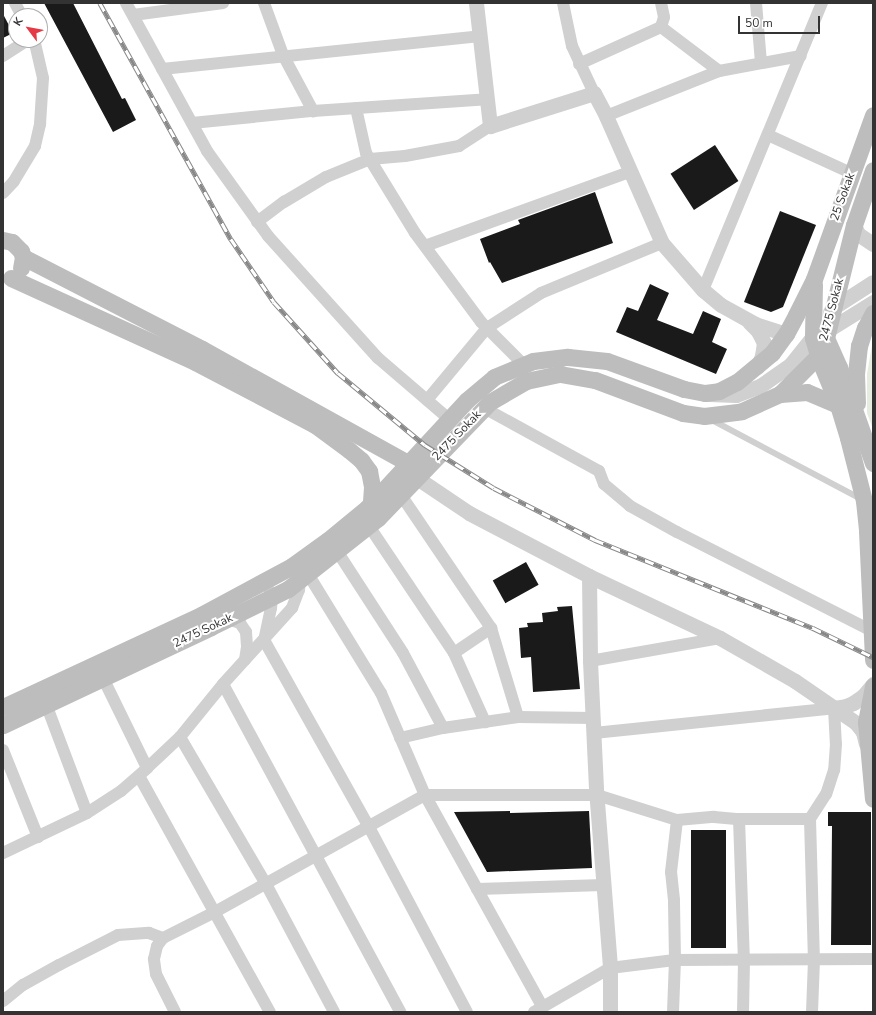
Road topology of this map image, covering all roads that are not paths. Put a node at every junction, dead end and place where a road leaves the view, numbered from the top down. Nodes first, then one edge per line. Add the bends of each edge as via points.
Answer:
1 (126, 3) edge
2 (223, 3) edge
3 (264, 3) edge
4 (476, 3) edge
5 (562, 3) edge
6 (661, 3) edge
7 (756, 3) edge
8 (822, 3) edge
9 (133, 15) junction
10 (661, 27) junction
11 (480, 36) junction
12 (16, 48) edge
13 (36, 48) edge
14 (283, 55) junction
15 (3, 56) edge
16 (801, 56) junction
17 (761, 63) junction
18 (579, 64) junction
19 (162, 68) junction
20 (719, 71) junction
21 (594, 93) junction
22 (487, 99) junction
23 (356, 108) junction
24 (312, 111) junction
25 (873, 115) edge
26 (606, 116) junction
27 (192, 123) junction
28 (490, 126) junction
29 (768, 134) junction
30 (370, 159) junction
31 (873, 170) edge
32 (629, 172) junction
33 (851, 173) junction
34 (3, 193) edge
35 (258, 222) junction
36 (854, 225) junction
37 (3, 240) edge
38 (662, 243) junction
39 (873, 244) edge
40 (425, 246) junction
41 (23, 257) junction
42 (5, 279) edge
43 (814, 279) junction
44 (873, 282) edge
45 (704, 290) junction
46 (873, 302) edge
47 (834, 307) junction
48 (873, 313) edge
49 (747, 320) junction
50 (487, 328) junction
51 (786, 334) junction
52 (822, 335) junction
53 (818, 356) junction
54 (524, 364) junction
55 (757, 367) junction
56 (705, 393) junction
57 (780, 394) junction
58 (427, 400) junction
59 (838, 404) junction
60 (484, 408) junction
61 (704, 416) junction
62 (449, 419) junction
63 (860, 427) junction
64 (408, 463) junction
65 (873, 463) edge
66 (417, 478) junction
67 (401, 495) junction
68 (864, 501) junction
69 (371, 503) junction
70 (369, 526) junction
71 (337, 551) junction
72 (300, 573) junction
73 (589, 576) junction
74 (266, 581) junction
75 (272, 597) junction
76 (227, 619) junction
77 (491, 628) junction
78 (872, 631) junction
79 (720, 638) junction
80 (264, 640) junction
81 (454, 653) junction
82 (873, 660) edge
83 (244, 661) junction
84 (590, 661) junction
85 (103, 678) junction
86 (223, 684) junction
87 (873, 685) edge
88 (46, 704) junction
89 (3, 707) edge
90 (834, 708) junction
91 (518, 717) junction
92 (594, 718) junction
93 (485, 722) junction
94 (3, 725) edge
95 (443, 728) junction
96 (594, 734) junction
97 (180, 737) junction
98 (400, 738) junction
99 (868, 749) junction
100 (3, 750) edge
101 (143, 772) junction
102 (597, 795) junction
103 (425, 796) junction
104 (873, 799) edge
105 (87, 813) junction
106 (739, 819) junction
107 (810, 819) junction
108 (677, 820) junction
109 (369, 827) junction
110 (38, 837) junction
111 (3, 854) edge
112 (317, 856) junction
113 (266, 884) junction
114 (604, 885) junction
115 (476, 889) junction
116 (213, 913) junction
117 (163, 938) junction
118 (675, 960) junction
119 (814, 960) junction
120 (873, 960) edge
121 (744, 961) junction
122 (610, 968) junction
123 (3, 1000) edge
124 (538, 1009) edge
125 (175, 1012) edge
126 (270, 1012) edge
127 (334, 1012) edge
128 (400, 1012) edge
129 (467, 1012) edge
130 (610, 1012) edge
131 (673, 1012) edge
132 (743, 1012) edge
133 (812, 1012) edge

1 - 9 street
2 - 9 street
3 - 14 street
4 - 11 street
5 - 18 street via 566,27
6 - 10 street via 664,17
7 - 17 street
8 - 16 street
9 - 19 street
10 - 18 street
10 - 20 street
11 - 14 street
11 - 22 street
12 - 15 street
13 - 34 street via 43,78 40,124 35,146 14,181
14 - 19 street
14 - 24 street
16 - 17 street
16 - 29 street
17 - 20 street
18 - 21 street
19 - 27 street
20 - 26 street
21 - 26 street
21 - 28 street
22 - 23 street
22 - 28 street
23 - 24 street
23 - 30 street via 366,153
24 - 27 street
25 - 33 main road, 25 Sokak
26 - 32 street
27 - 35 street via 207,151
28 - 30 street via 459,146 405,156
29 - 33 street
29 - 45 street
30 - 35 street via 326,177 284,202
30 - 40 street
31 - 36 main road, 25 Sokak
32 - 38 street
32 - 40 street
33 - 43 main road, 25 Sokak
35 - 58 street via 378,358
36 - 39 street via 858,234
36 - 47 main road, 2475 Sokak
37 - 41 main road via 17,245
38 - 45 street
38 - 50 street via 541,293
40 - 50 street
41 - 42 main road via 20,270
41 - 64 main road via 202,349
42 - 69 main road via 195,362 315,425 361,460 370,471
43 - 51 main road, 2475 Sokak
43 - 52 main road
44 - 47 street
45 - 49 street via 721,305
46 - 52 street
47 - 52 main road, 2475 Sokak
48 - 63 main road via 865,328 858,353 856,374
49 - 51 street
49 - 55 street via 758,330 764,343
50 - 54 street
50 - 58 street
51 - 52 main road
51 - 55 main road, 2475 Sokak via 772,353
52 - 53 main road, 2475 Sokak
52 - 56 street via 791,364 756,388 726,396
52 - 63 main road via 839,367
53 - 57 main road, 2475 Sokak
53 - 59 main road
54 - 56 main road, 2475 Sokak via 533,360 568,357 607,361 684,389
54 - 62 main road, 2475 Sokak via 494,376
55 - 56 main road, 2475 Sokak via 731,385 719,391
57 - 59 main road via 807,392
57 - 61 main road, 2475 Sokak via 742,411
58 - 62 street
59 - 68 main road via 859,474
60 - 61 main road, 2475 Sokak via 526,380 560,374 595,380 683,413
60 - 66 main road, 2475 Sokak
60 - 78 street via 599,471 604,484 630,506
61 - 68 lane
62 - 64 main road, 2475 Sokak
63 - 65 main road
64 - 69 main road, 2475 Sokak
66 - 67 main road, 2475 Sokak
66 - 73 street via 469,513
67 - 70 main road, 2475 Sokak
67 - 77 street
68 - 78 main road
69 - 72 main road, 2475 Sokak via 328,540
70 - 71 main road, 2475 Sokak
70 - 81 street
71 - 72 main road, 2475 Sokak
71 - 95 street via 403,653
72 - 74 main road, 2475 Sokak
72 - 75 main road, 2475 Sokak
72 - 80 street via 297,596 292,608
72 - 98 street via 381,693
73 - 79 street
73 - 84 street
74 - 75 street
74 - 89 main road, 2475 Sokak via 200,615
75 - 76 main road, 2475 Sokak
75 - 80 street
76 - 83 street via 240,623 246,632 247,648
76 - 85 main road, 2475 Sokak
77 - 81 street
77 - 91 street
78 - 82 main road
79 - 84 street
79 - 90 street via 795,681
80 - 83 street
80 - 109 street
81 - 93 street
83 - 86 street
84 - 92 street
85 - 88 main road, 2475 Sokak
85 - 101 street
86 - 97 street
86 - 112 street
87 - 90 street via 852,703
87 - 99 main road via 867,714
88 - 94 main road, 2475 Sokak
88 - 105 street
90 - 96 street
90 - 99 street via 858,726
90 - 107 street via 834,770 826,794
91 - 92 street
91 - 93 street
92 - 96 street
93 - 95 street
95 - 98 street
96 - 102 street
97 - 101 street
97 - 113 street
98 - 103 street
99 - 104 main road
100 - 110 street
101 - 105 street via 121,791
101 - 116 street
102 - 103 street
102 - 108 street
102 - 114 street
103 - 109 street
103 - 115 street
105 - 110 street
106 - 107 street
106 - 108 street via 714,816
106 - 121 street
107 - 119 street
108 - 118 street via 671,872
109 - 112 street
109 - 129 street
110 - 111 street
112 - 113 street
112 - 128 street
113 - 116 street
113 - 127 street
114 - 115 street
114 - 122 street
115 - 124 street
116 - 117 street
116 - 126 street
117 - 123 street via 149,933 118,935 23,985
117 - 125 street via 157,946 154,959 156,974
118 - 121 street
118 - 122 street
118 - 131 street
119 - 120 street
119 - 121 street
119 - 133 street
121 - 132 street
122 - 124 street
122 - 130 street

